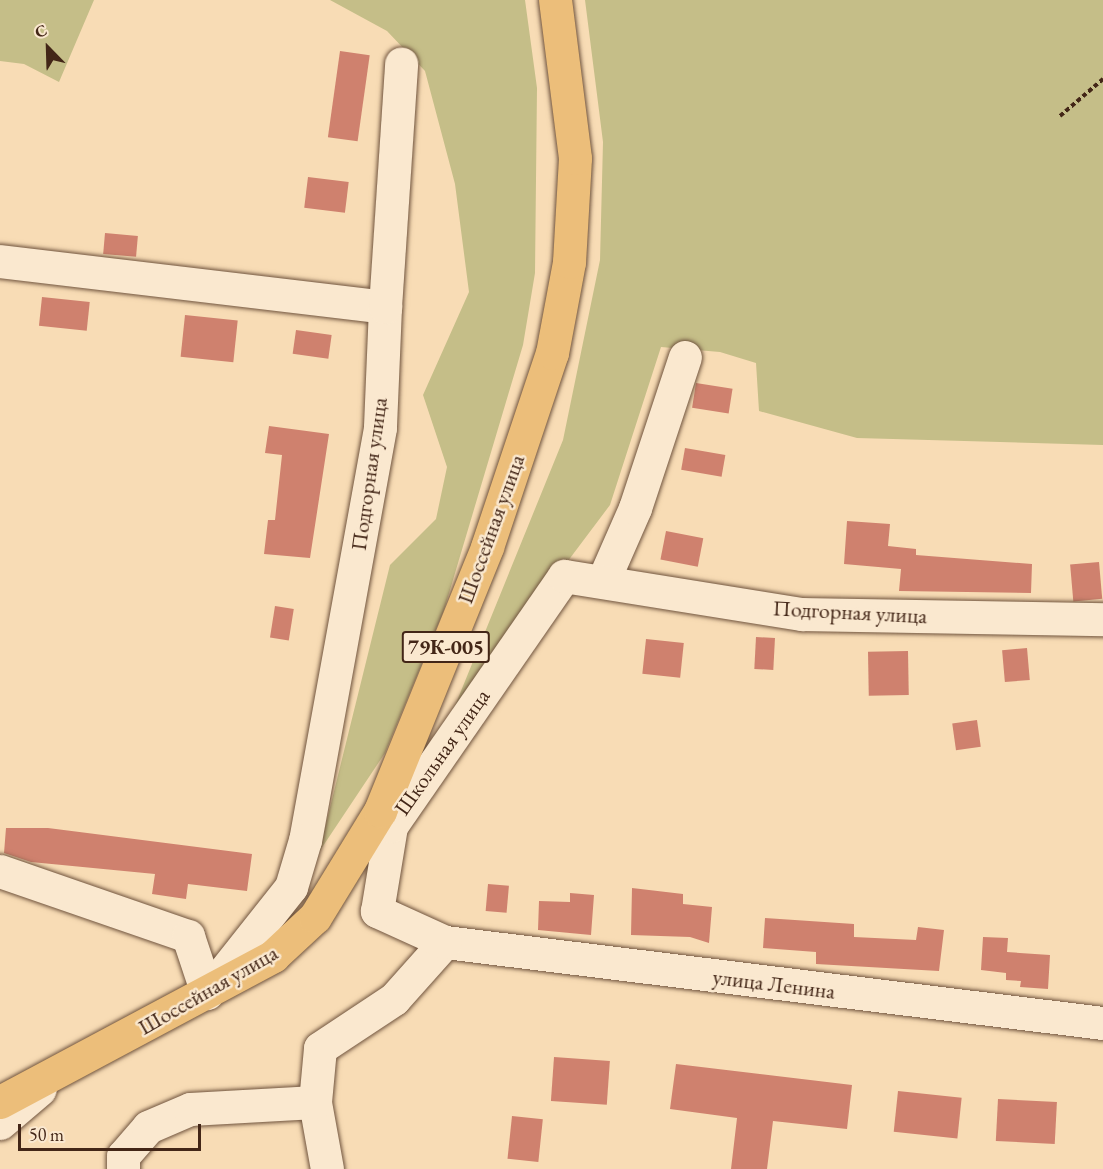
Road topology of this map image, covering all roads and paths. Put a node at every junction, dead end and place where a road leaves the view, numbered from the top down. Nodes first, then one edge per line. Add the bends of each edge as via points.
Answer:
1 (555, 0) edge
2 (401, 64) dead end
3 (1103, 79) edge
4 (1060, 116) dead end
5 (0, 261) edge
6 (385, 307) junction
7 (685, 357) dead end
8 (564, 576) joint
9 (603, 581) junction
10 (1103, 620) edge
11 (0, 870) edge
12 (445, 942) junction
13 (207, 993) junction
14 (1103, 1023) edge
15 (60, 1073) junction
16 (0, 1102) edge
17 (315, 1102) junction
18 (0, 1123) edge
19 (123, 1169) edge
20 (327, 1169) edge

1 - 13 main road, Шоссейная улица / 79К-005 via 575,158 569,262 552,353 487,547 380,811 315,917 273,956
2 - 6 street, Подгорная улица
3 - 4 path
5 - 6 street
6 - 13 street, Подгорная улица via 380,428 304,840 291,887
7 - 9 street via 635,508
8 - 9 street, Подгорная улица
8 - 12 street, Школьная улица via 390,826 377,911
9 - 10 street, Подгорная улица via 802,614
11 - 13 street via 188,936
12 - 14 street, улица Ленина
12 - 17 street via 394,999 320,1048
13 - 15 main road, Шоссейная улица / 79К-005
15 - 16 main road, Шоссейная улица / 79К-005
15 - 18 street
17 - 19 street via 190,1109 148,1128 123,1156
17 - 20 street

